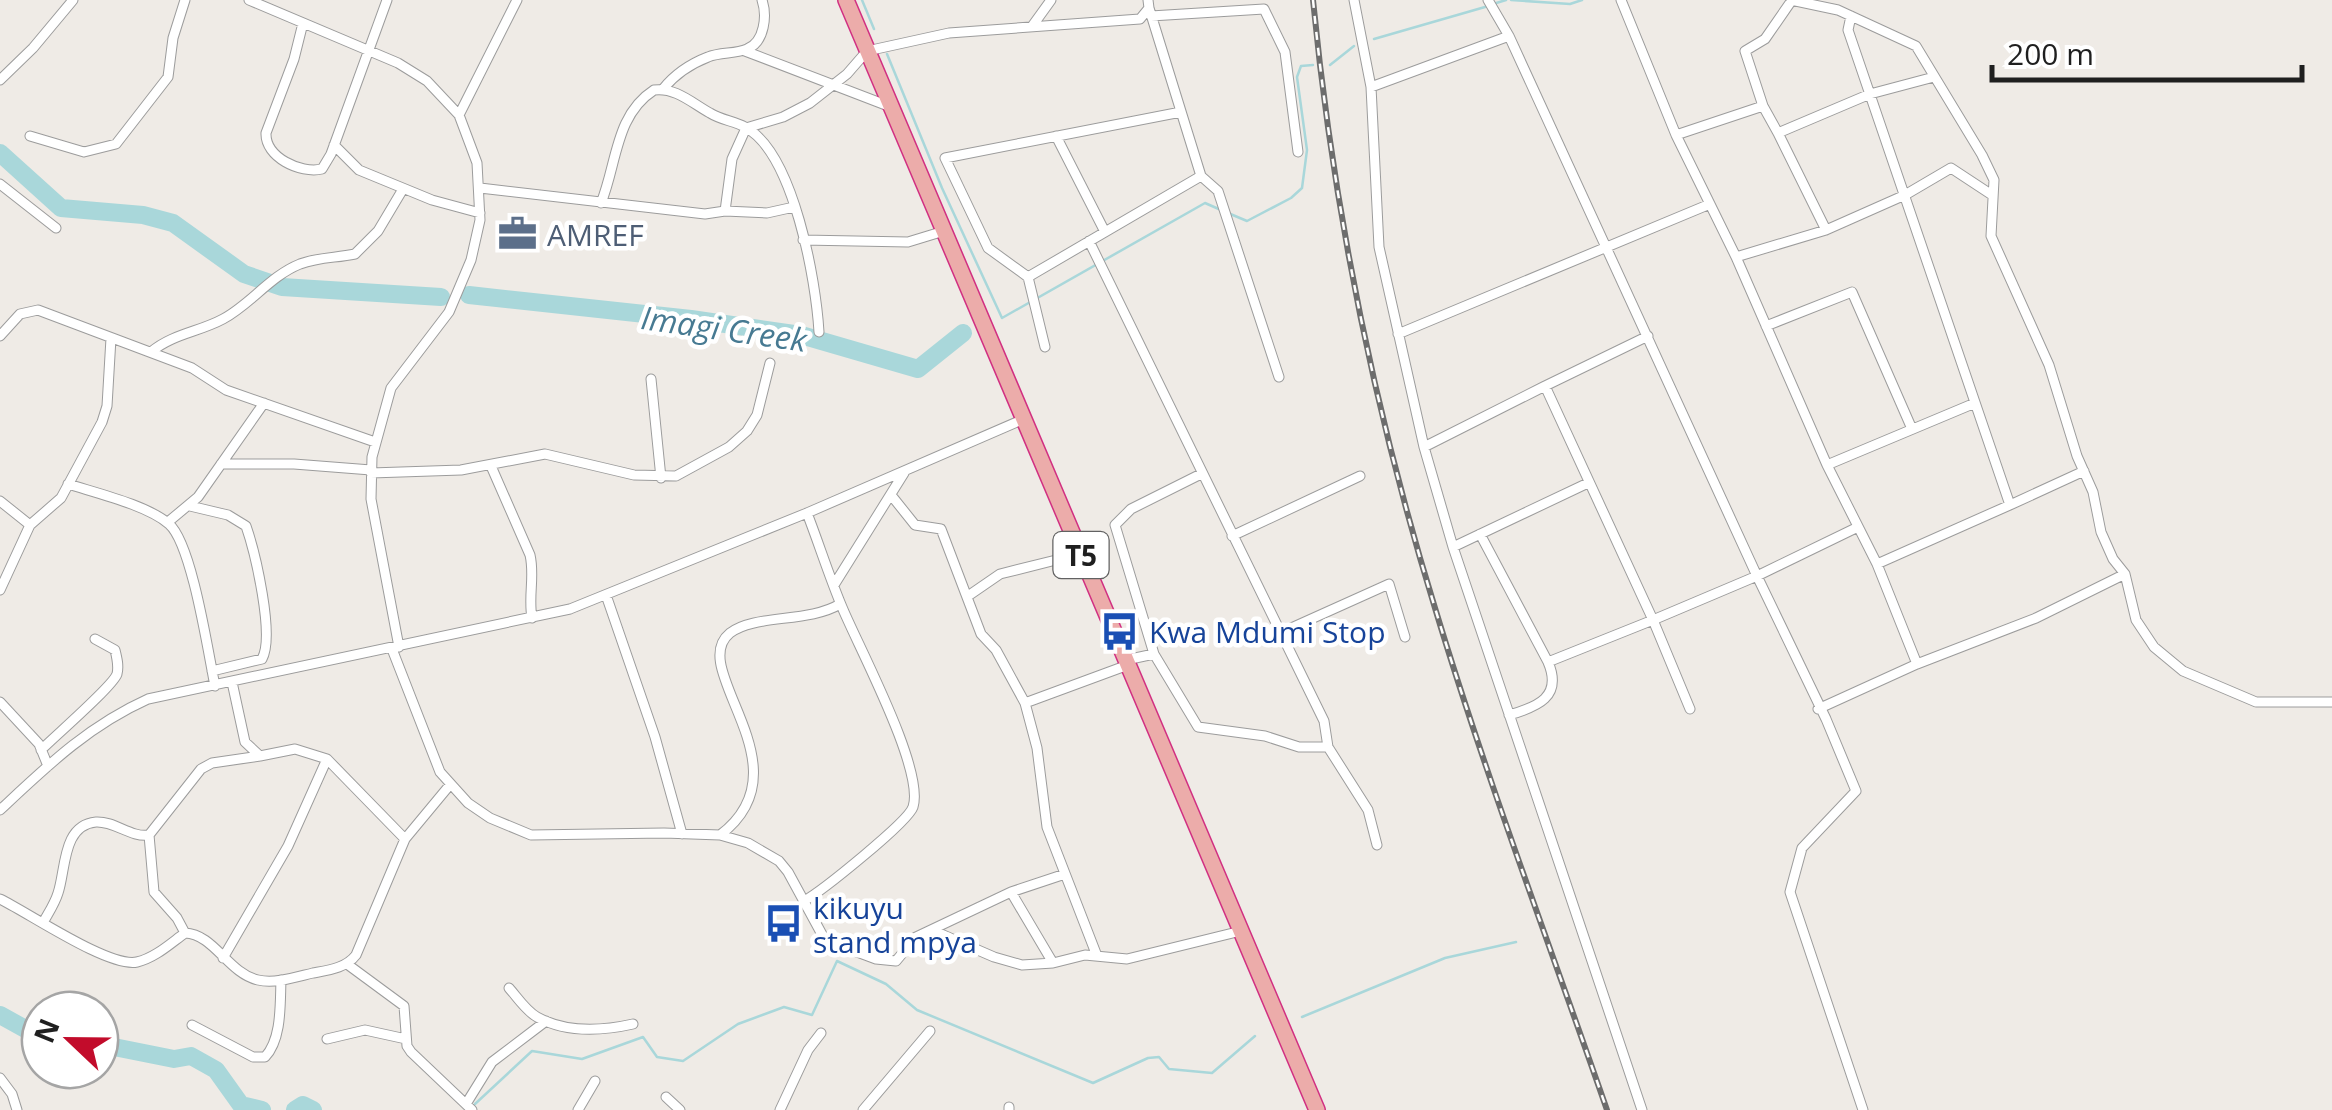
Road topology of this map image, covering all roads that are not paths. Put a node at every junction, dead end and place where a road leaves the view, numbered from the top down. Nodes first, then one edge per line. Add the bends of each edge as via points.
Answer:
1 (73, 0) edge
2 (185, 0) edge
3 (249, 0) edge
4 (387, 0) edge
5 (517, 0) edge
6 (762, 0) edge
7 (846, 0) edge
8 (1051, 0) edge
9 (1354, 0) edge
10 (1488, 0) edge
11 (1620, 0) edge
12 (1791, 0) edge
13 (1150, 8) edge
14 (1851, 16) junction
15 (303, 23) junction
16 (1033, 24) junction
17 (1509, 36) junction
18 (368, 49) junction
19 (746, 50) junction
20 (867, 51) junction
21 (1934, 77) junction
22 (0, 80) edge
23 (834, 84) junction
24 (1371, 88) junction
25 (663, 89) junction
26 (1870, 94) junction
27 (1763, 106) junction
28 (891, 107) junction
29 (1182, 112) junction
30 (459, 116) junction
31 (746, 128) junction
32 (1778, 133) junction
33 (1676, 135) junction
34 (30, 136) dead end
35 (1056, 136) junction
36 (334, 145) junction
37 (1298, 152) dead end
38 (1202, 176) junction
39 (0, 184) edge
40 (480, 188) junction
41 (404, 189) junction
42 (1904, 195) junction
43 (1992, 195) junction
44 (600, 203) junction
45 (1710, 204) junction
46 (794, 207) junction
47 (726, 211) junction
48 (480, 213) junction
49 (56, 228) dead end
50 (1826, 230) junction
51 (944, 231) junction
52 (1105, 232) junction
53 (802, 240) junction
54 (1089, 242) junction
55 (1607, 248) junction
56 (1736, 257) junction
57 (1028, 277) junction
58 (1766, 326) junction
59 (818, 332) dead end
60 (1398, 334) junction
61 (0, 336) edge
62 (1648, 336) junction
63 (111, 338) junction
64 (1044, 347) dead end
65 (151, 352) junction
66 (770, 363) dead end
67 (1280, 377) dead end
68 (651, 379) dead end
69 (1545, 386) junction
70 (1975, 403) junction
71 (264, 404) junction
72 (1024, 419) junction
73 (1912, 429) junction
74 (375, 442) junction
75 (1424, 447) junction
76 (221, 464) junction
77 (1827, 465) junction
78 (491, 466) junction
79 (906, 470) junction
80 (2084, 471) junction
81 (371, 472) junction
82 (1202, 474) junction
83 (1360, 476) dead end
84 (661, 478) junction
85 (1588, 482) junction
86 (68, 484) junction
87 (891, 495) junction
88 (0, 501) edge
89 (190, 506) junction
90 (2010, 506) junction
91 (808, 513) junction
92 (168, 522) junction
93 (30, 525) junction
94 (1858, 526) junction
95 (1480, 534) junction
96 (1232, 536) junction
97 (1453, 547) junction
98 (1078, 548) junction
99 (1877, 564) junction
100 (2125, 574) junction
101 (1757, 576) junction
102 (834, 584) junction
103 (0, 590) edge
104 (606, 595) junction
105 (968, 596) junction
106 (840, 604) junction
107 (532, 618) junction
108 (1653, 620) junction
109 (1280, 633) junction
110 (1405, 637) dead end
111 (96, 639) dead end
112 (396, 648) junction
113 (1154, 654) junction
114 (1127, 662) junction
115 (1548, 662) junction
116 (1918, 664) junction
117 (212, 671) junction
118 (232, 682) junction
119 (215, 686) junction
120 (0, 702) edge
121 (2332, 702) edge
122 (1025, 704) junction
123 (1690, 709) dead end
124 (1818, 709) junction
125 (1509, 715) junction
126 (1328, 747) junction
127 (41, 750) junction
128 (260, 756) junction
129 (327, 759) junction
130 (48, 766) junction
131 (450, 786) junction
132 (0, 810) edge
133 (682, 834) junction
134 (149, 835) junction
135 (720, 835) junction
136 (405, 840) junction
137 (1376, 845) dead end
138 (1065, 874) junction
139 (1011, 892) junction
140 (0, 899) edge
141 (804, 900) junction
142 (44, 922) junction
143 (934, 931) junction
144 (1241, 931) junction
145 (186, 933) junction
146 (1097, 956) junction
147 (223, 958) junction
148 (1052, 963) junction
149 (347, 964) junction
150 (281, 980) junction
151 (509, 988) dead end
152 (546, 1021) junction
153 (632, 1024) dead end
154 (192, 1025) dead end
155 (930, 1031) dead end
156 (822, 1034) dead end
157 (326, 1039) dead end
158 (406, 1040) junction
159 (0, 1078) edge
160 (594, 1082) dead end
161 (666, 1098) dead end
162 (469, 1107) edge
163 (17, 1110) edge
164 (578, 1110) edge
165 (680, 1110) edge
166 (780, 1110) edge
167 (863, 1110) edge
168 (1317, 1110) edge
169 (1642, 1110) edge
170 (1863, 1110) edge

1 - 22 street
2 - 34 street via 168,77 116,144 84,152
3 - 15 street
4 - 18 street
5 - 30 street
6 - 19 street via 761,36
7 - 20 highway, T5
8 - 16 street
9 - 24 street
10 - 17 street
11 - 33 street
12 - 14 street
12 - 27 street via 1765,39 1745,51
13 - 16 street via 1140,19
13 - 29 street
13 - 37 street via 1264,8 1285,52
14 - 21 street via 1916,46
14 - 26 street via 1848,30
15 - 18 street
15 - 36 street via 266,144 290,164 314,170
16 - 20 street
17 - 24 street
17 - 55 street
18 - 30 street via 428,81
18 - 36 street
19 - 23 street
19 - 25 street via 707,57
20 - 23 street
20 - 28 highway, T5
21 - 26 street
21 - 43 street via 1991,172
23 - 28 street
23 - 31 street via 796,112
24 - 60 street via 1379,247
25 - 31 street
25 - 44 street via 642,98 619,136
26 - 32 street
26 - 42 street
27 - 32 street
27 - 33 street
28 - 51 highway, T5
29 - 35 street
29 - 38 street
30 - 40 street via 474,148
31 - 46 street via 779,167
31 - 47 street via 732,159
32 - 50 street
33 - 45 street
35 - 52 street
35 - 57 street via 945,158 988,248
36 - 41 street via 360,170
38 - 52 street
38 - 67 street via 1218,191
39 - 49 street
40 - 44 street
40 - 48 street
41 - 48 street
41 - 65 street via 355,254 298,265 244,307
42 - 43 street via 1951,168
42 - 50 street
42 - 70 street
43 - 80 street via 1991,236 2049,365
44 - 47 street
45 - 55 street
45 - 56 street
46 - 47 street
46 - 53 street
48 - 74 street via 457,296 392,388
50 - 56 street
51 - 53 street via 908,242
51 - 72 highway, T5
52 - 54 street
53 - 59 street
54 - 57 street
54 - 82 street
55 - 60 street
55 - 62 street
56 - 58 street
57 - 64 street
58 - 73 street via 1852,292
58 - 77 street
60 - 75 street
61 - 63 street via 31,310
62 - 69 street
62 - 101 street
63 - 65 street
63 - 86 street via 107,406
65 - 71 street
66 - 84 street via 747,431 704,463
68 - 84 street
69 - 75 street
69 - 85 street
70 - 73 street
70 - 90 street
71 - 74 street
71 - 76 street
72 - 79 street
72 - 98 highway, T5
73 - 77 street
74 - 81 street
75 - 97 street
76 - 81 street
76 - 89 street
77 - 94 street
78 - 81 street
78 - 84 street via 545,454
78 - 107 street via 530,556
79 - 87 street
79 - 91 street
80 - 90 street
80 - 100 street via 2101,532
81 - 112 street
82 - 96 street
82 - 113 street via 1131,509 1115,525
83 - 96 street
85 - 95 street
85 - 108 street
86 - 92 street
86 - 93 street
87 - 102 street
87 - 105 street via 915,525 941,529
88 - 93 street
89 - 92 street
89 - 117 street via 246,526 267,641 262,659
90 - 99 street
91 - 102 street
91 - 104 street
92 - 117 street via 184,552
93 - 103 street
94 - 99 street
94 - 101 street
95 - 97 street
95 - 115 street
96 - 109 street
97 - 125 street
98 - 105 street via 1000,574
98 - 114 highway, T5
99 - 116 street
100 - 116 street
100 - 121 street via 2136,620 2154,647 2183,671 2256,702
101 - 108 street
101 - 124 street
102 - 106 street
104 - 107 street
104 - 133 street
105 - 122 street via 981,634
106 - 135 street via 820,614 746,626 722,640 717,660 744,723 754,778 743,814
106 - 141 street via 898,734 915,798 904,822
107 - 112 street
108 - 115 street
108 - 123 street
109 - 110 street via 1389,584
109 - 126 street via 1324,722
111 - 127 street via 115,650 116,676
112 - 118 street
112 - 131 street via 425,740
113 - 114 street
113 - 126 street via 1198,727
114 - 122 street
114 - 144 highway, T5
115 - 125 street via 1550,694
116 - 124 street
117 - 119 street
118 - 119 street
118 - 128 street via 246,742
119 - 130 street via 112,715
120 - 127 street
122 - 138 street via 1046,827
124 - 170 street via 1856,791 1802,848 1790,892
125 - 169 street
126 - 137 street via 1368,810
127 - 130 street
128 - 129 street via 296,749
128 - 134 street via 200,769
129 - 136 street
129 - 147 street via 288,846
130 - 132 street
131 - 133 street via 490,818 531,836
131 - 136 street
133 - 135 street
134 - 142 street via 103,822 79,830
134 - 145 street via 154,892
135 - 141 street via 779,861
136 - 149 street via 367,934
138 - 139 street
138 - 146 street
139 - 143 street
139 - 148 street
140 - 142 street
141 - 143 street via 824,940 888,962 900,958 916,937
142 - 145 street via 132,963
143 - 148 street via 1006,960
144 - 146 street via 1127,959
144 - 168 highway, T5
145 - 147 street via 202,937
146 - 148 street
147 - 150 street via 254,979
149 - 150 street
149 - 158 street via 404,1006
150 - 154 street via 279,1020 265,1057
151 - 152 street
152 - 153 street via 595,1031
152 - 162 street via 492,1062
155 - 167 street
156 - 166 street
157 - 158 street via 365,1030
158 - 162 street via 417,1061
159 - 163 street
160 - 164 street
161 - 165 street

